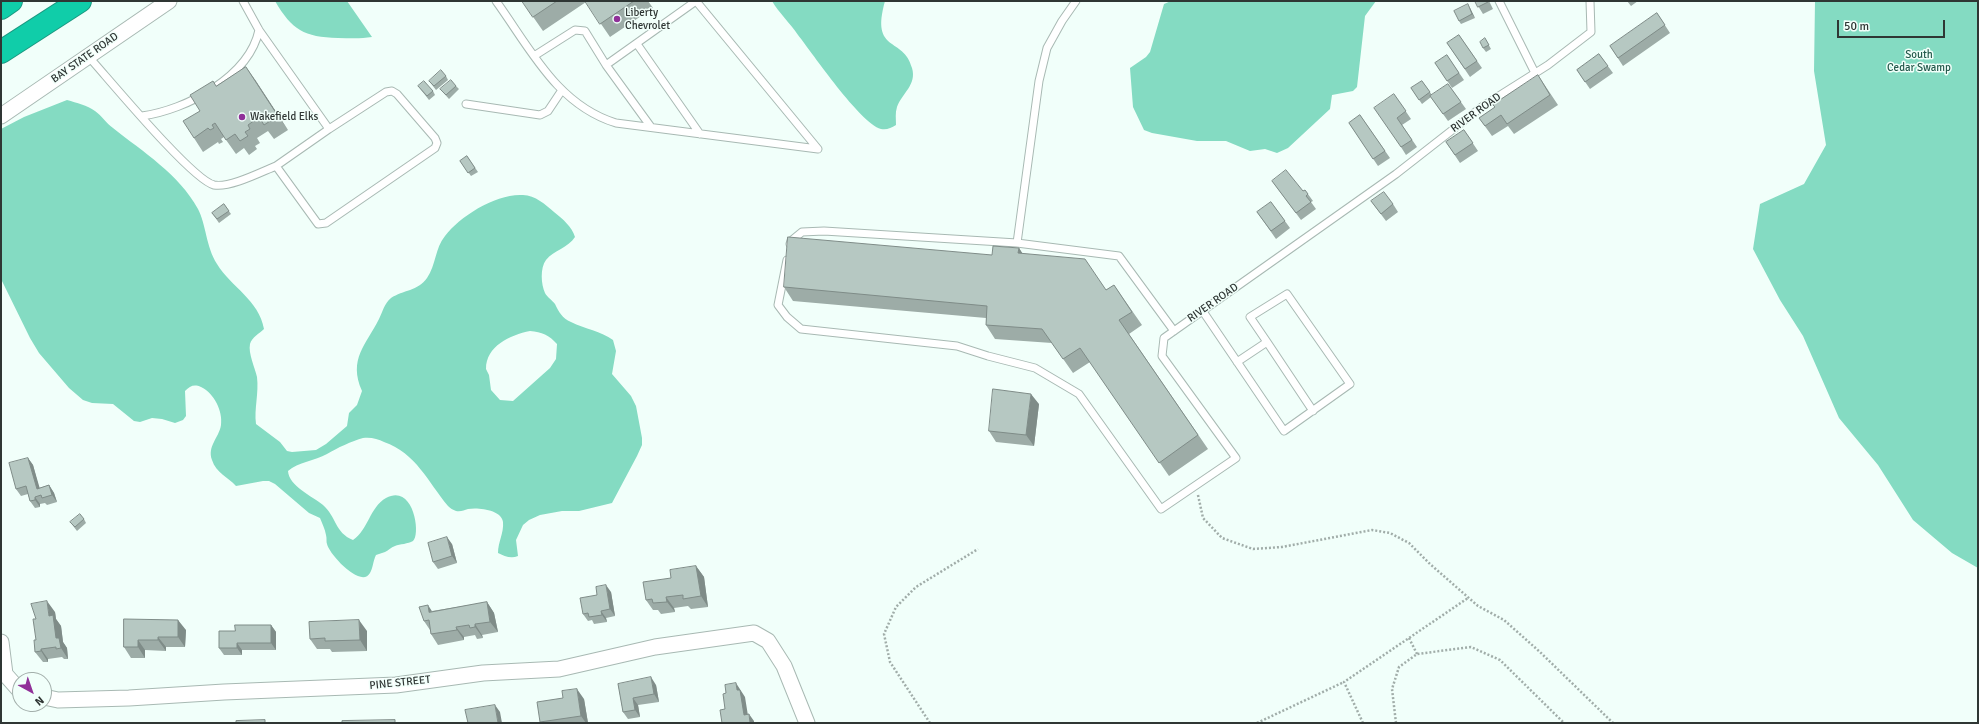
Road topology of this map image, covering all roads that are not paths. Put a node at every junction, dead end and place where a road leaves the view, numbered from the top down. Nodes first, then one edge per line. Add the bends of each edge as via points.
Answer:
1 (11, 1) edge
2 (80, 1) edge
3 (169, 1) edge
4 (243, 1) edge
5 (496, 1) edge
6 (696, 1) edge
7 (1076, 1) edge
8 (1499, 1) edge
9 (1590, 1) edge
10 (1, 8) edge
11 (259, 30) junction
12 (637, 44) junction
13 (1, 52) edge
14 (88, 56) junction
15 (534, 56) junction
16 (606, 64) junction
17 (1535, 73) junction
18 (562, 90) junction
19 (466, 104) dead end
20 (1, 116) edge
21 (142, 116) junction
22 (651, 127) junction
23 (330, 129) junction
24 (700, 134) junction
25 (276, 166) junction
26 (1017, 243) junction
27 (1202, 310) junction
28 (1174, 331) junction
29 (1267, 342) junction
30 (1237, 362) junction
31 (1313, 411) junction
32 (1, 642) edge
33 (12, 682) edge
34 (52, 699) edge
35 (807, 723) edge

1 - 10 highway
2 - 13 highway
3 - 14 street, BAY STATE ROAD
4 - 11 lane
5 - 15 lane
6 - 12 lane
6 - 24 lane via 818,149
7 - 26 lane via 1047,48 1039,81
8 - 17 lane
9 - 17 lane, RIVER ROAD via 1591,32
11 - 21 lane via 253,49 233,73 191,101 159,114
11 - 23 lane
12 - 16 lane
12 - 24 lane
14 - 20 street, BAY STATE ROAD
14 - 21 lane
15 - 16 lane via 573,31 582,29
15 - 18 lane
16 - 22 lane
17 - 27 lane, RIVER ROAD via 1484,106 1396,174
18 - 19 lane via 548,111 542,114
18 - 22 lane via 572,100 606,120
21 - 25 lane via 197,174 214,185 236,181
22 - 24 lane
23 - 25 lane
23 - 25 lane via 386,92 392,91 435,138 437,145 433,151 323,225 314,221
26 - 28 lane via 1119,256
26 - 28 lane, RIVER ROAD via 824,231 802,232 791,241 778,305 801,329 957,346 1035,368 1079,394 1161,510 1236,458 1162,356 1164,338
27 - 28 lane, RIVER ROAD
27 - 30 lane
29 - 30 lane
29 - 31 lane
29 - 31 lane via 1250,317 1287,294 1350,384
30 - 31 lane via 1284,431
32 - 33 street via 5,674
34 - 35 street, PINE STREET via 129,698 396,686 483,673 559,669 655,647 754,633 768,641 784,666

